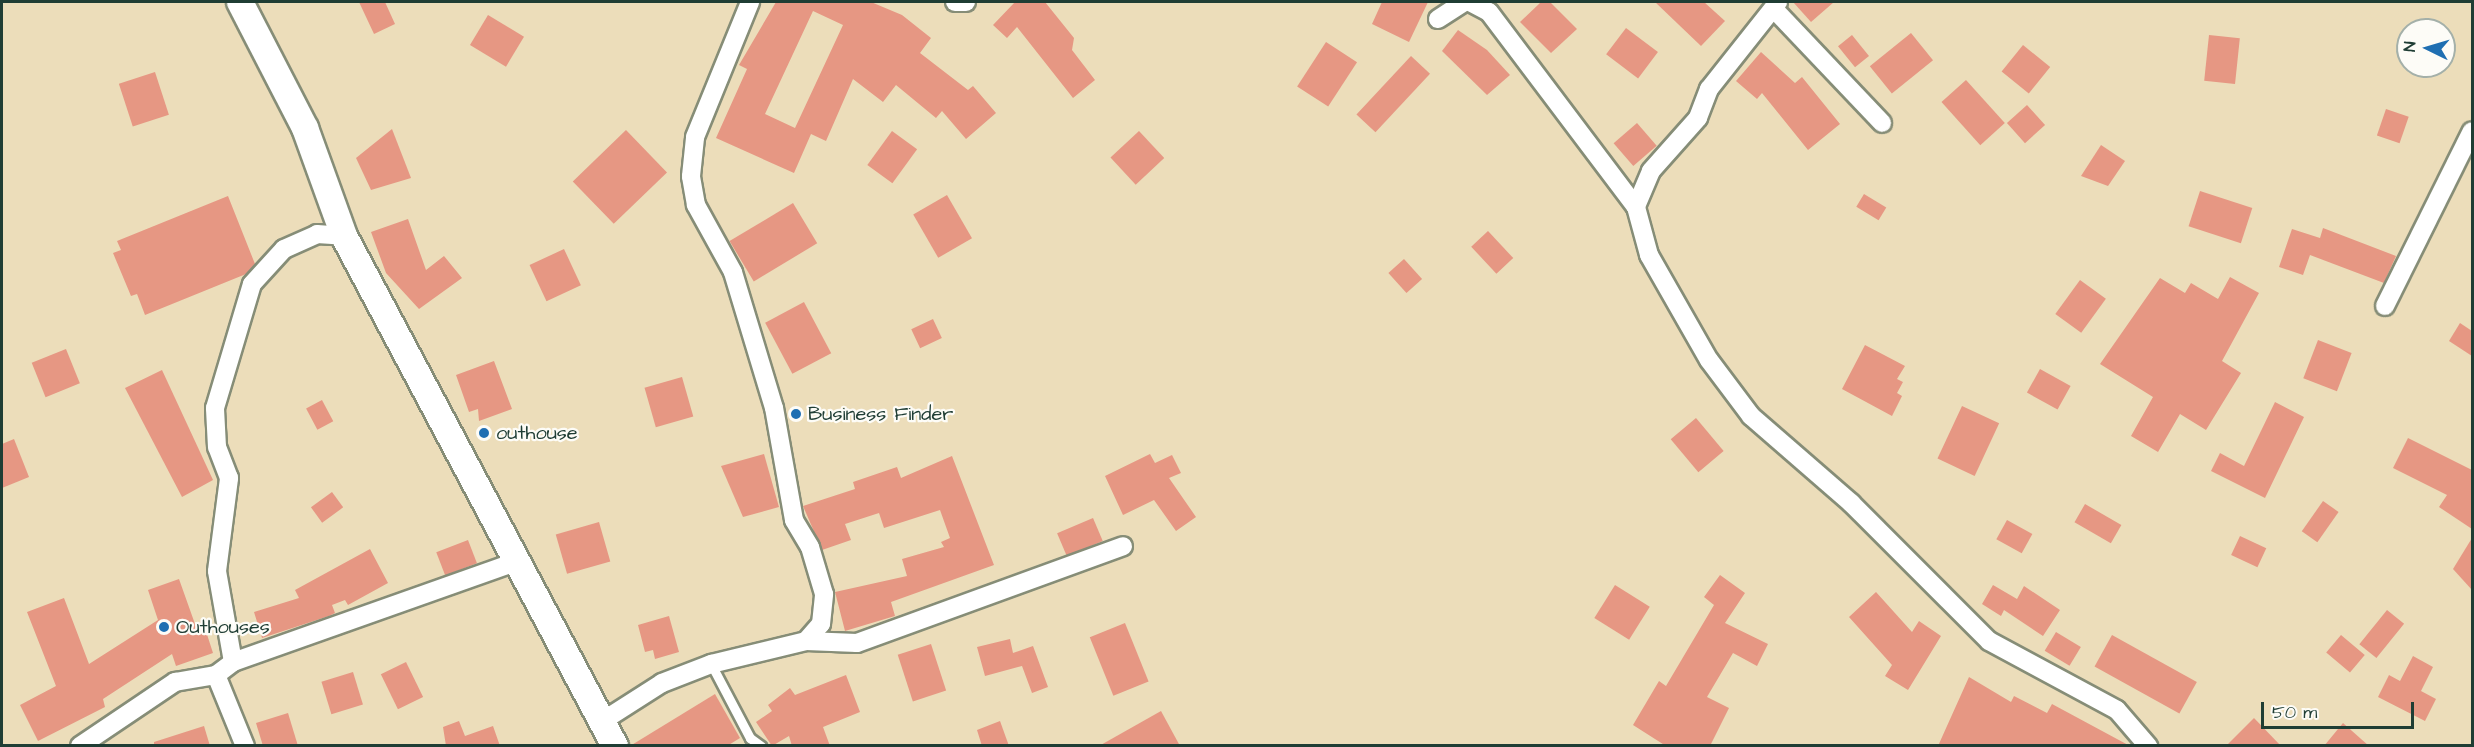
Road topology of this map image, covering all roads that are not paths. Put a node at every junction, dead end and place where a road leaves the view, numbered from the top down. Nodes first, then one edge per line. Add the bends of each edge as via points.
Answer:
1 (240, 2) edge
2 (750, 2) edge
3 (955, 2) edge
4 (966, 2) edge
5 (1464, 2) edge
6 (1470, 2) edge
7 (1776, 5) edge
8 (1438, 19) dead end
9 (1882, 123) dead end
10 (2472, 131) edge
11 (1636, 207) junction
12 (344, 236) junction
13 (2385, 306) dead end
14 (1123, 546) dead end
15 (515, 562) junction
16 (806, 641) junction
17 (233, 662) junction
18 (711, 664) junction
19 (216, 675) junction
20 (601, 722) junction
21 (80, 746) edge
22 (245, 746) edge
23 (615, 746) edge
24 (761, 746) edge
25 (2148, 746) edge

1 - 12 street via 304,128
2 - 16 street via 694,137 691,176 696,205 733,272 774,408 794,520 810,548 824,594 821,624
3 - 4 street
5 - 8 street
6 - 11 street via 1489,12
7 - 9 street
7 - 11 street via 1741,44 1709,89 1698,118 1651,171
10 - 13 street
11 - 25 street via 1655,264 1708,360 1751,416 1851,503 1989,641 2117,710
12 - 15 street
12 - 17 street via 317,234 284,249 252,284 214,408 217,447 229,478 217,571
14 - 16 street via 857,643
15 - 17 street
15 - 20 street
16 - 18 street
17 - 19 street
18 - 20 street via 662,683
18 - 24 lane via 750,738
19 - 21 street via 175,682
19 - 22 street
20 - 23 street

